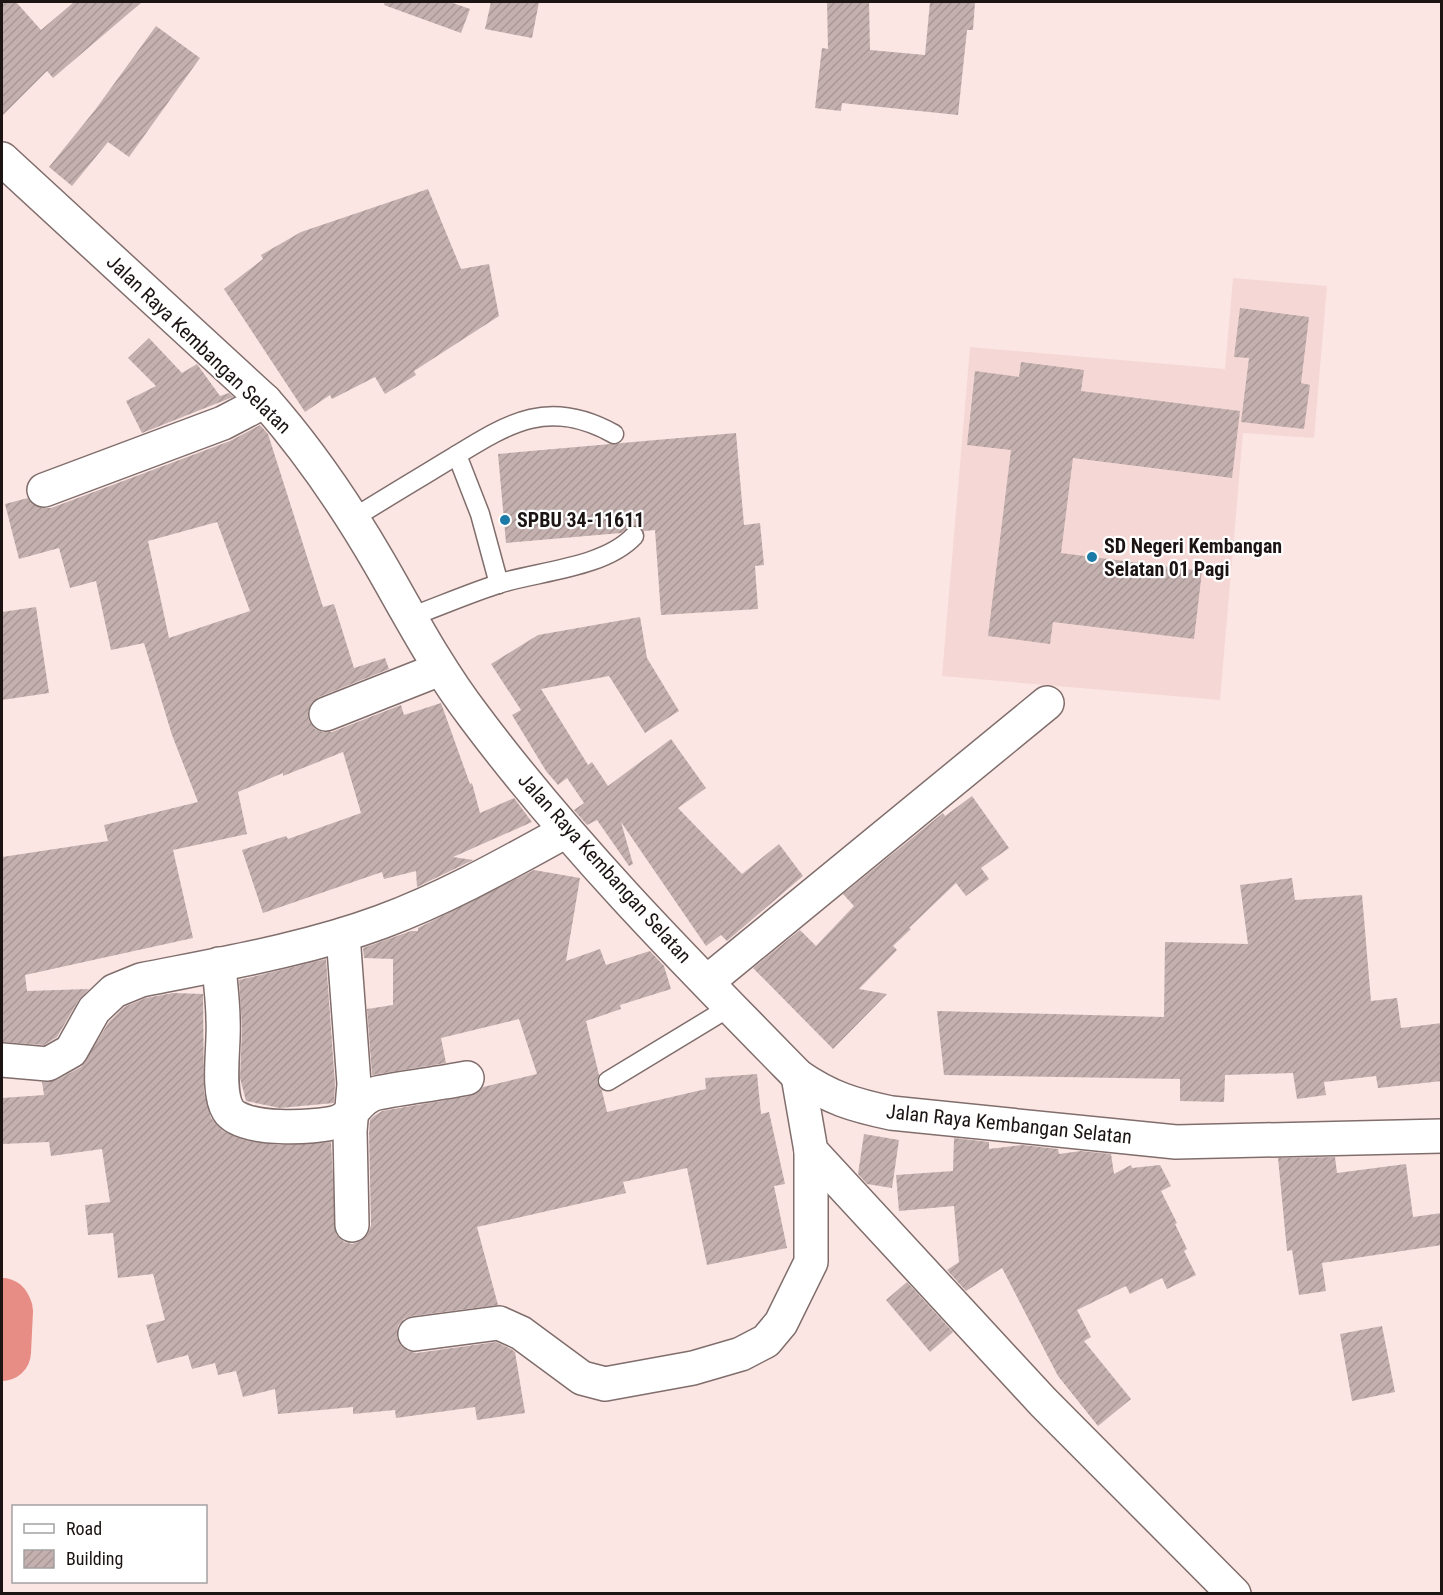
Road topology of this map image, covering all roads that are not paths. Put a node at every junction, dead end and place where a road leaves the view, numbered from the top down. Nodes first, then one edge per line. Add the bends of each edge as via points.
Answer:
1 (2, 159) edge
2 (265, 401) junction
3 (614, 434) dead end
4 (457, 455) junction
5 (44, 490) dead end
6 (352, 519) junction
7 (634, 536) dead end
8 (499, 584) junction
9 (410, 617) junction
10 (440, 669) junction
11 (1047, 703) dead end
12 (326, 714) dead end
13 (566, 831) junction
14 (343, 935) junction
15 (219, 964) junction
16 (707, 982) junction
17 (730, 1007) junction
18 (2, 1060) edge
19 (798, 1076) junction
20 (467, 1078) dead end
21 (608, 1081) dead end
22 (351, 1114) junction
23 (1442, 1136) edge
24 (811, 1151) junction
25 (351, 1225) dead end
26 (415, 1334) dead end
27 (1234, 1593) edge

1 - 2 street, Jalan Raya Kembangan Selatan
2 - 5 street via 224,423
2 - 6 street, Jalan Raya Kembangan Selatan via 294,435
3 - 4 lane via 592,422 568,416 531,418 501,427
4 - 6 lane
4 - 8 lane via 480,514
6 - 9 street, Jalan Raya Kembangan Selatan
7 - 8 lane via 622,549 602,558
8 - 9 lane
9 - 10 street, Jalan Raya Kembangan Selatan
10 - 12 street
10 - 13 street, Jalan Raya Kembangan Selatan
11 - 16 street
13 - 14 street via 481,878
13 - 16 street, Jalan Raya Kembangan Selatan
14 - 15 street
14 - 22 street via 354,1084
15 - 18 street via 141,980 114,992 94,1010 71,1051 48,1064
15 - 22 street via 224,1020 223,1092 228,1110 240,1121 258,1126 337,1122
16 - 17 street, Jalan Raya Kembangan Selatan
17 - 19 street, Jalan Raya Kembangan Selatan
17 - 21 lane
19 - 23 street, Jalan Raya Kembangan Selatan via 824,1094 848,1104 891,1113 1176,1142
19 - 24 street
20 - 22 street via 375,1094 362,1099
22 - 25 street
24 - 26 street via 811,1262 781,1323 766,1341 741,1354 693,1368 605,1384 582,1378 521,1333 499,1323
24 - 27 street via 1043,1402

